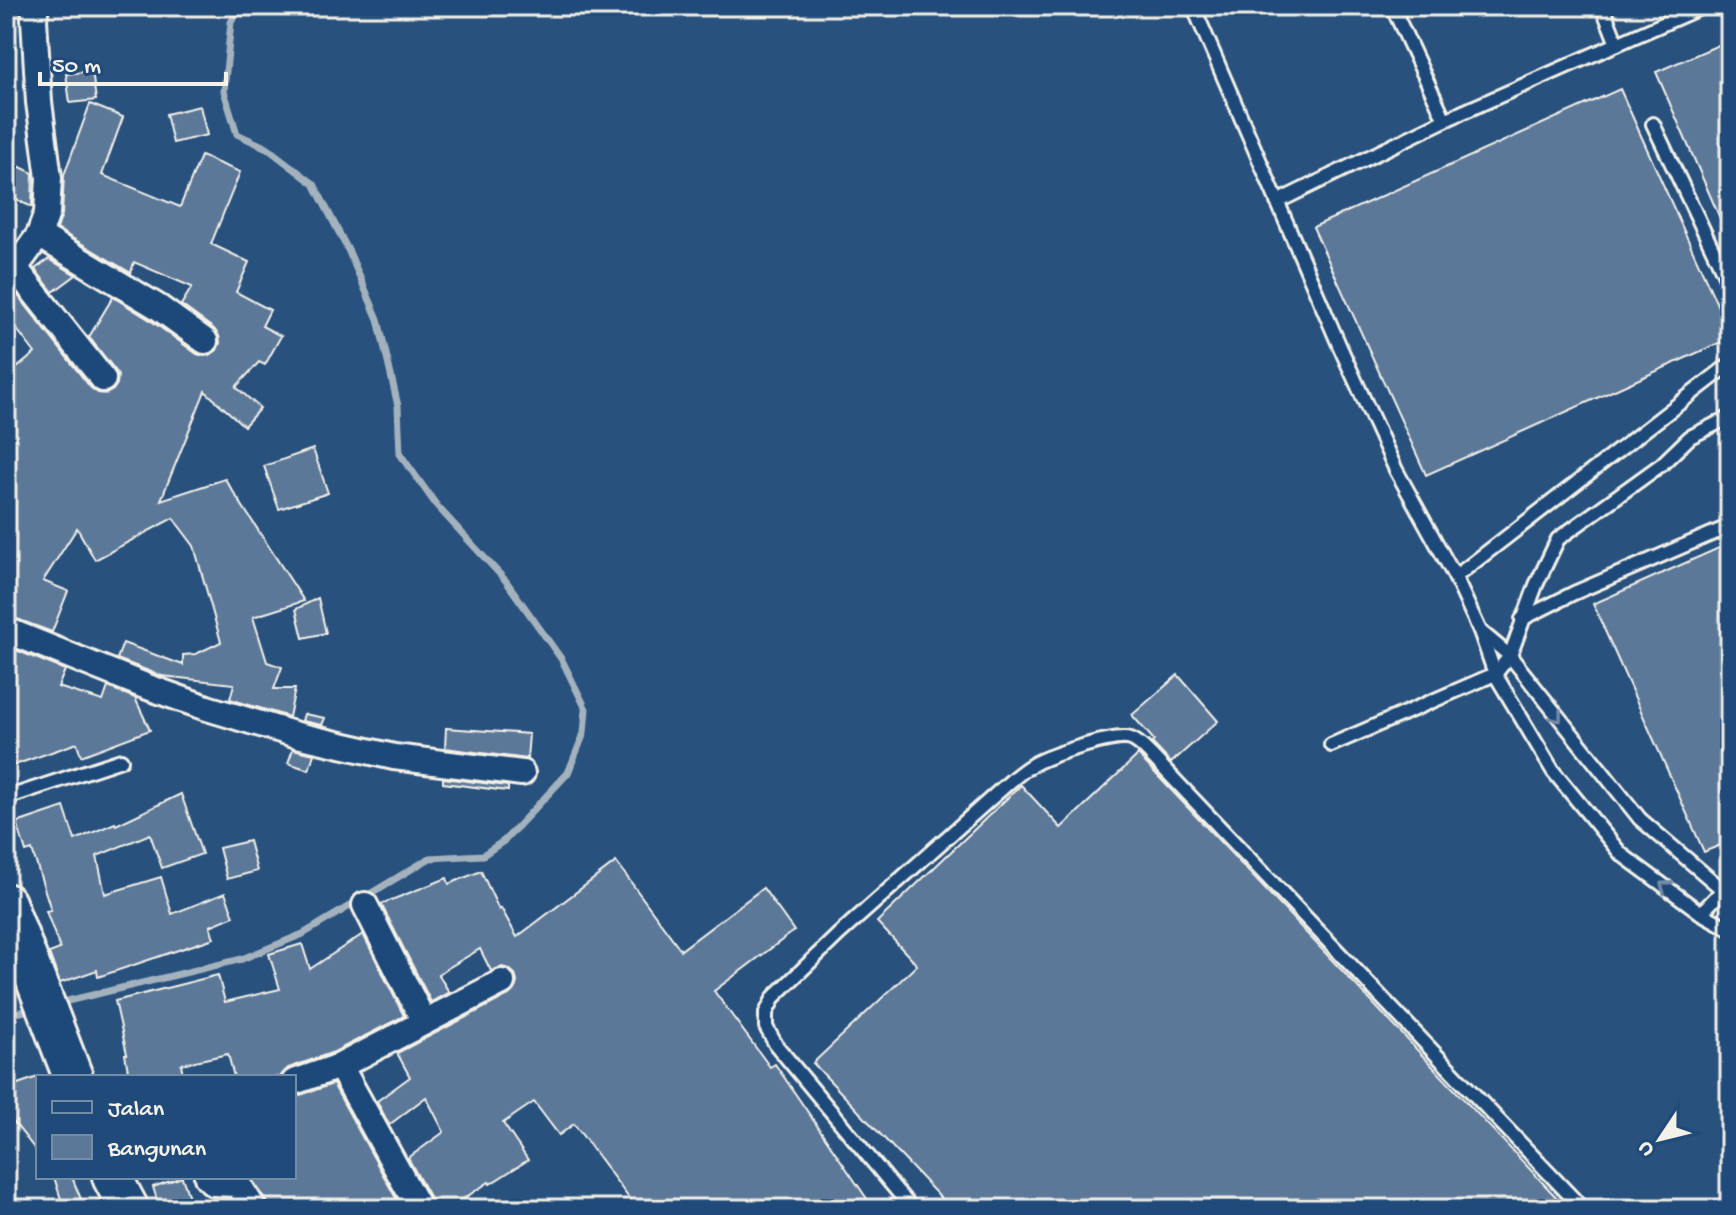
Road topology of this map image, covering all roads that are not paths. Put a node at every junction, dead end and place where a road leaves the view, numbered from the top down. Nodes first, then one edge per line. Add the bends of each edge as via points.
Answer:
1 (36, 6) edge
2 (1193, 6) edge
3 (1392, 6) edge
4 (1602, 6) edge
5 (1704, 6) edge
6 (1617, 44) junction
7 (1445, 120) junction
8 (1653, 124) dead end
9 (1277, 202) junction
10 (39, 235) junction
11 (11, 272) edge
12 (1730, 286) edge
13 (205, 341) dead end
14 (1730, 364) edge
15 (103, 379) dead end
16 (1730, 417) edge
17 (1730, 526) edge
18 (1455, 577) junction
19 (1522, 619) junction
20 (6, 630) edge
21 (1480, 631) junction
22 (1510, 656) junction
23 (1495, 674) junction
24 (1331, 745) dead end
25 (121, 760) dead end
26 (522, 773) dead end
27 (6, 798) edge
28 (1730, 877) edge
29 (1726, 892) edge
30 (6, 903) edge
31 (365, 905) dead end
32 (1701, 913) junction
33 (1730, 929) edge
34 (502, 982) dead end
35 (424, 1022) junction
36 (340, 1066) junction
37 (72, 1075) edge
38 (296, 1081) edge
39 (113, 1179) edge
40 (209, 1179) edge
41 (129, 1209) edge
42 (254, 1209) edge
43 (419, 1209) edge
44 (912, 1209) edge
45 (1583, 1209) edge

1 - 10 street via 39,102 49,178 47,213
2 - 9 lane
3 - 7 lane
4 - 6 lane
5 - 6 lane
6 - 7 lane
7 - 9 lane
8 - 12 lane
9 - 18 lane via 1396,470
10 - 11 street
10 - 13 street
11 - 15 street
14 - 18 lane
16 - 19 lane via 1690,437 1662,464 1558,539
17 - 19 lane
18 - 21 lane
19 - 22 lane
20 - 26 street via 195,704 297,735 394,757
21 - 22 lane
21 - 23 lane
22 - 23 lane
22 -> 29 lane via 1640,819
23 - 24 lane
32 -> 23 lane via 1621,854 1553,771
25 - 27 lane
28 - 29 lane
29 - 32 lane
30 - 37 main road
31 - 35 street
32 - 33 lane
34 - 35 street
35 - 36 street
36 - 38 street
36 - 43 street
39 - 41 main road
40 - 42 street via 236,1184
44 - 45 lane via 776,1045 766,1027 766,1013 774,997 812,958 1030,766 1116,738 1130,738 1151,755

